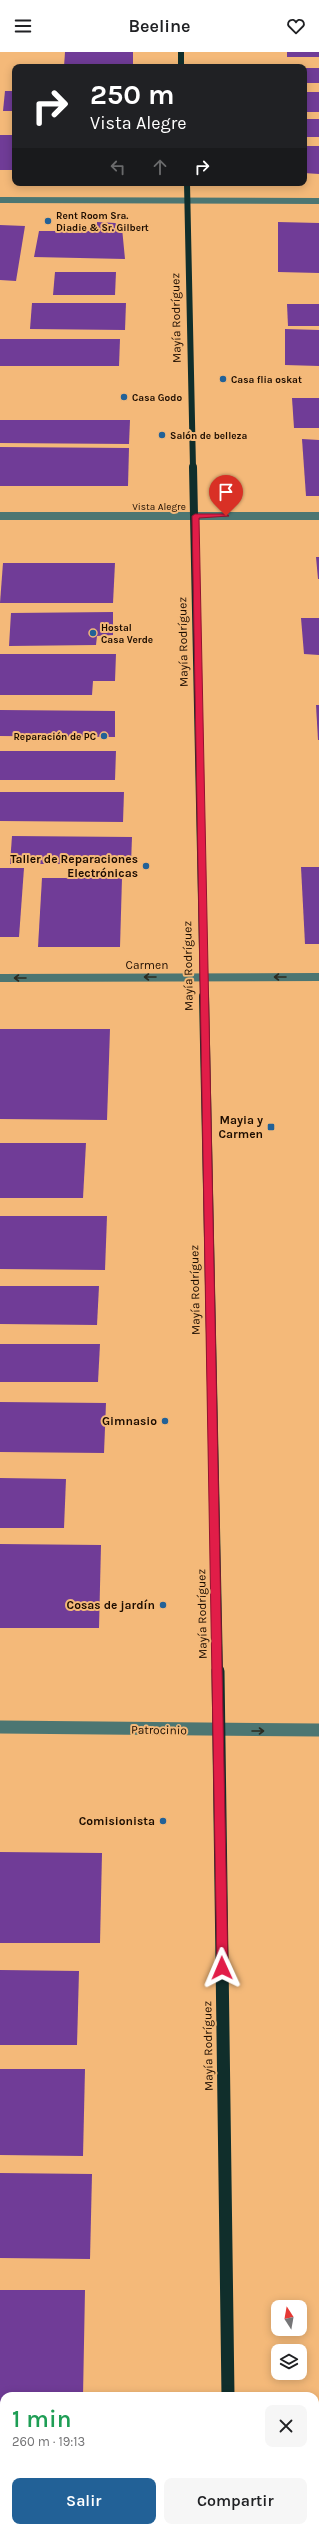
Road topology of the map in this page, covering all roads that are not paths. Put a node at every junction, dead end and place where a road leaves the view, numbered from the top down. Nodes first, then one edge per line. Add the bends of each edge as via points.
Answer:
1 (181, 52) edge
2 (181, 64) edge
3 (187, 186) edge
4 (0, 200) edge
5 (188, 200) junction
6 (319, 201) edge
7 (0, 516) edge
8 (195, 516) junction
9 (319, 516) edge
10 (203, 977) junction
11 (319, 977) edge
12 (0, 978) edge
13 (0, 1727) edge
14 (319, 1730) edge
15 (219, 1731) junction
16 (228, 2392) edge

1 - 2 main road
3 - 5 main road, Mayía Rodríguez
4 - 5 street
5 - 6 street
5 - 8 main road, Mayía Rodríguez
7 - 8 street, Vista Alegre
8 - 9 street, Vista Alegre
8 - 10 main road, Mayía Rodríguez
11 -> 10 street, Carmen
10 -> 12 street, Carmen
10 - 15 main road, Mayía Rodríguez
13 - 15 street, Patrocinio
15 -> 14 street, Patrocinio
15 - 16 main road, Mayía Rodríguez

